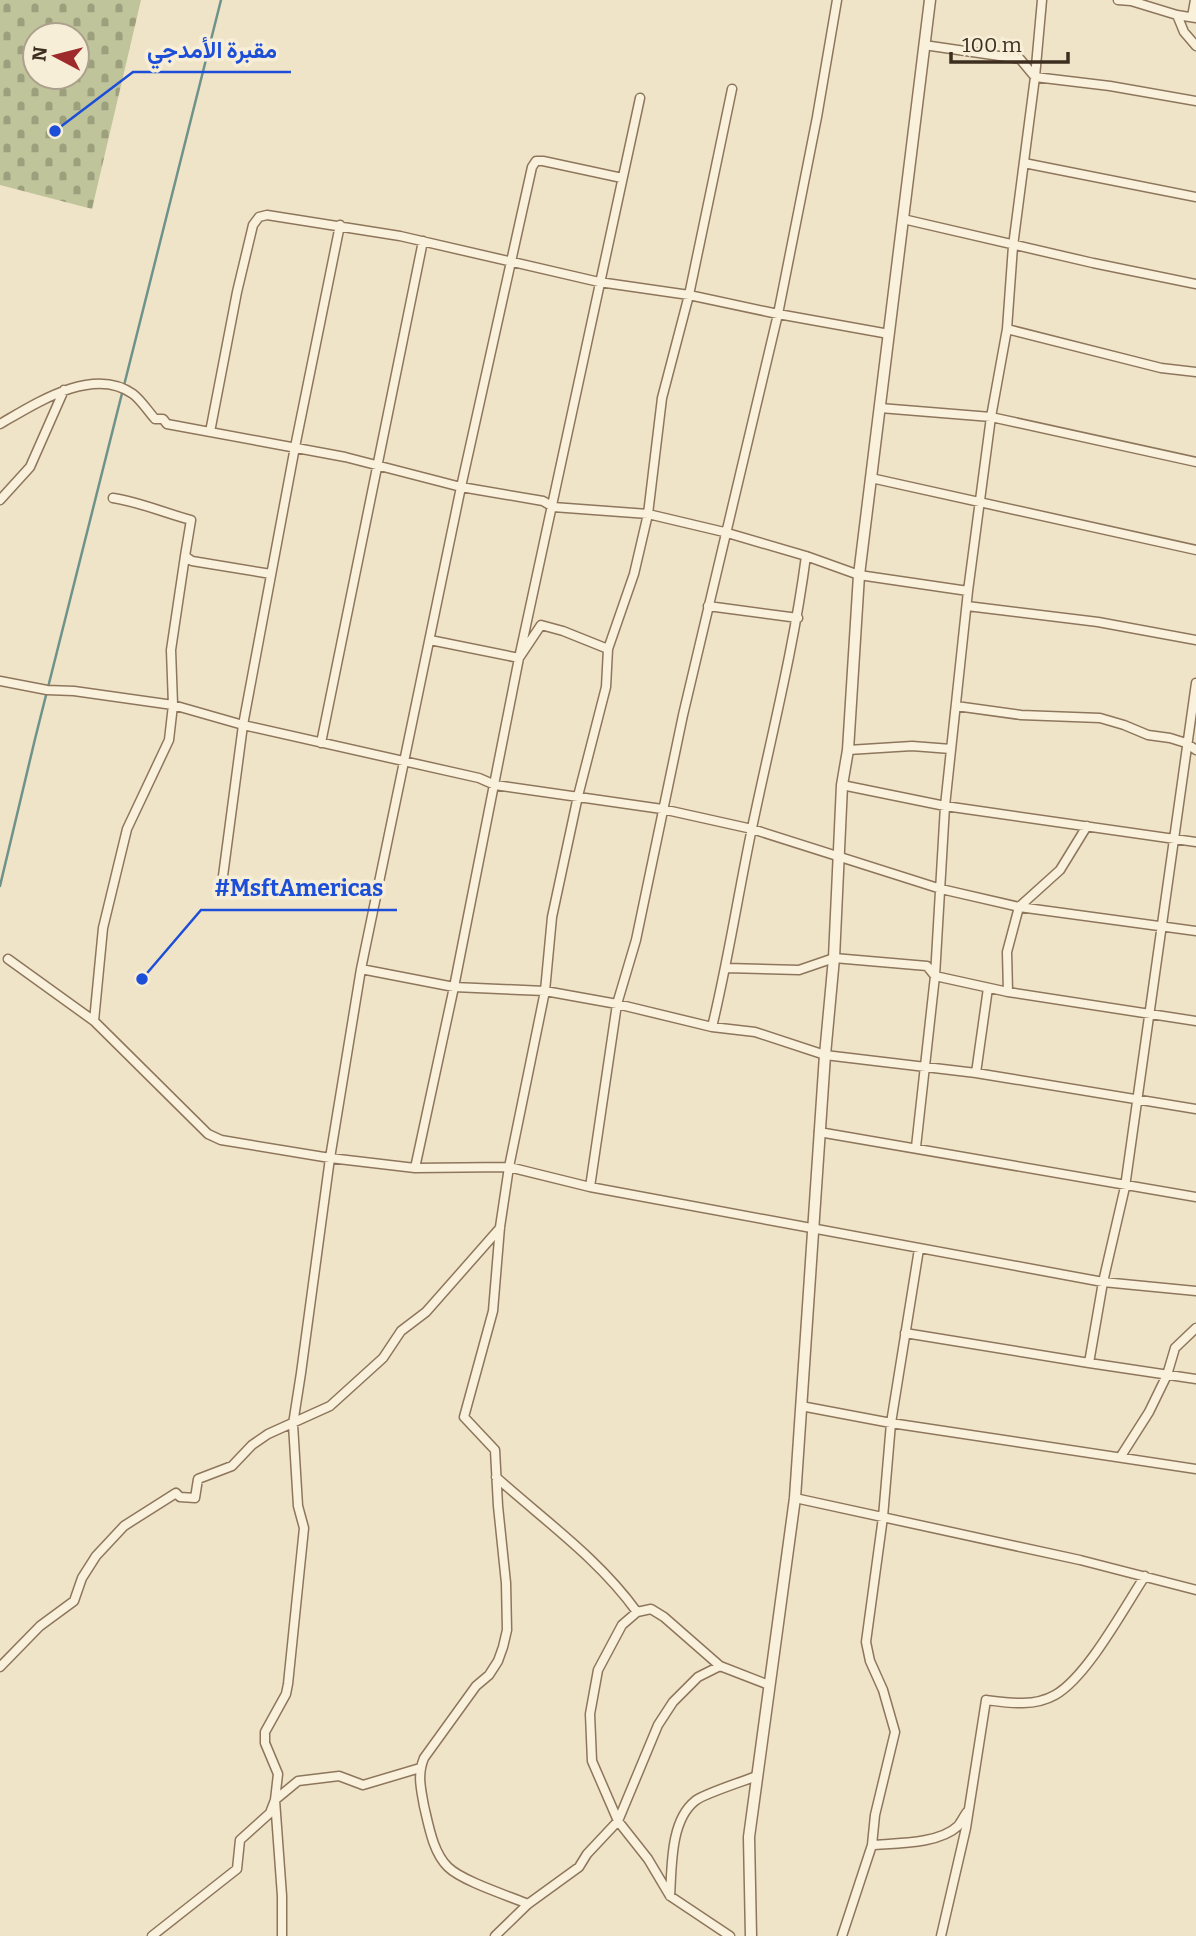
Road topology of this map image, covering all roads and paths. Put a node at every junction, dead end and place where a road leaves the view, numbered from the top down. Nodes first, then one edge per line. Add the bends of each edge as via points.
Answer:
1 (837, 0) edge
2 (930, 0) edge
3 (1042, 0) edge
4 (1118, 0) edge
5 (1195, 0) edge
6 (1177, 15) junction
7 (1194, 18) edge
8 (924, 45) junction
9 (1196, 46) edge
10 (1035, 77) junction
11 (732, 89) dead end
12 (640, 98) dead end
13 (1196, 101) edge
14 (1024, 163) junction
15 (622, 178) junction
16 (1196, 197) edge
17 (903, 219) junction
18 (340, 225) junction
19 (424, 241) junction
20 (1013, 246) junction
21 (512, 262) junction
22 (599, 282) junction
23 (1196, 284) edge
24 (689, 295) junction
25 (778, 314) junction
26 (1007, 329) junction
27 (889, 334) junction
28 (1196, 372) edge
29 (64, 390) junction
30 (880, 408) junction
31 (991, 417) junction
32 (0, 424) edge
33 (210, 432) junction
34 (295, 447) junction
35 (1196, 462) edge
36 (377, 467) junction
37 (871, 478) junction
38 (461, 488) junction
39 (113, 498) dead end
40 (0, 500) edge
41 (979, 502) junction
42 (553, 507) junction
43 (648, 514) junction
44 (724, 532) junction
45 (1196, 550) edge
46 (806, 555) junction
47 (185, 556) junction
48 (271, 574) junction
49 (859, 575) junction
50 (968, 591) junction
51 (708, 606) junction
52 (967, 606) junction
53 (798, 618) junction
54 (430, 640) junction
55 (1196, 640) edge
56 (608, 649) junction
57 (519, 658) junction
58 (0, 681) edge
59 (1196, 683) edge
60 (173, 705) junction
61 (956, 706) junction
62 (243, 725) junction
63 (321, 743) junction
64 (1186, 743) junction
65 (951, 749) junction
66 (848, 750) junction
67 (1196, 751) edge
68 (405, 761) junction
69 (495, 785) junction
70 (842, 785) junction
71 (578, 796) junction
72 (945, 806) junction
73 (662, 809) junction
74 (1087, 826) junction
75 (752, 829) junction
76 (1174, 838) junction
77 (1196, 842) edge
78 (838, 855) junction
79 (223, 876) dead end
80 (941, 889) junction
81 (1020, 906) junction
82 (1161, 926) junction
83 (1196, 931) edge
84 (834, 958) junction
85 (8, 959) dead end
86 (726, 968) junction
87 (361, 969) junction
88 (934, 976) junction
89 (454, 987) junction
90 (988, 988) junction
91 (545, 991) junction
92 (1008, 992) junction
93 (617, 1004) junction
94 (1149, 1014) junction
95 (94, 1021) junction
96 (1196, 1021) edge
97 (712, 1027) junction
98 (825, 1055) junction
99 (927, 1066) junction
100 (976, 1073) junction
101 (1137, 1101) junction
102 (1196, 1109) edge
103 (819, 1132) junction
104 (916, 1147) junction
105 (330, 1158) junction
106 (509, 1167) junction
107 (415, 1168) junction
108 (1125, 1186) junction
109 (590, 1187) junction
110 (1196, 1197) edge
111 (500, 1227) junction
112 (813, 1228) junction
113 (919, 1249) junction
114 (1103, 1282) junction
115 (1196, 1291) edge
116 (1196, 1328) edge
117 (905, 1333) junction
118 (1090, 1363) junction
119 (1167, 1375) junction
120 (1196, 1379) edge
121 (801, 1406) junction
122 (891, 1423) junction
123 (293, 1424) junction
124 (1121, 1456) junction
125 (1196, 1468) edge
126 (496, 1478) junction
127 (795, 1498) junction
128 (883, 1517) junction
129 (1145, 1576) junction
130 (1196, 1590) edge
131 (636, 1612) junction
132 (720, 1666) junction
133 (0, 1667) edge
134 (769, 1685) junction
135 (420, 1768) junction
136 (974, 1774) junction
137 (757, 1776) junction
138 (275, 1800) junction
139 (618, 1821) junction
140 (872, 1844) junction
141 (670, 1896) junction
142 (528, 1904) junction
143 (152, 1936) edge
144 (282, 1936) edge
145 (495, 1936) edge
146 (730, 1936) edge
147 (751, 1936) edge
148 (842, 1936) edge
149 (941, 1936) edge

1 - 25 street
2 - 8 street
3 - 10 street
4 - 6 street
5 - 7 street
6 - 7 street
6 - 9 street
8 - 10 street via 1020,59
8 - 17 street
10 - 13 street
10 - 14 street
11 - 24 street
12 - 15 street
14 - 16 street
14 - 20 street
15 - 21 street via 537,160
15 - 22 street
17 - 20 street
17 - 27 street
18 - 19 street
18 - 33 street via 267,215 253,225
18 - 34 street
19 - 21 street
19 - 36 street
20 - 23 street
20 - 26 street
21 - 22 street
21 - 38 street
22 - 24 street
22 - 42 street
24 - 25 street
24 - 43 street via 662,398
25 - 27 street
25 - 44 street
26 - 28 street via 1161,368
26 - 31 street
27 - 30 street
29 - 32 street
29 - 33 street via 102,385 124,389 167,425
29 - 40 street via 30,467
30 - 31 street
30 - 37 street
31 - 35 street
31 - 41 street
33 - 34 street
34 - 36 street
34 - 48 street
36 - 38 street
36 - 63 street
37 - 41 street
37 - 49 street
38 - 42 street via 543,501
38 - 54 street
39 - 47 street via 191,520
41 - 45 street
41 - 50 street
42 - 43 street
42 - 57 street
43 - 44 street
43 - 56 street via 634,574
44 - 46 street
44 - 51 street
46 - 49 street
46 - 53 street
47 - 48 street via 202,564
47 - 60 street via 171,650
48 - 62 street
49 - 50 street
49 - 66 street
50 - 52 street
51 - 53 street
51 - 73 street
52 - 55 street
52 - 61 street
53 - 75 street
54 - 57 street
54 - 68 street
56 - 57 street via 541,625
56 - 71 street via 606,687
57 - 69 street
58 - 60 street
59 - 64 street
60 - 62 street
60 - 95 street via 169,740 127,829 103,928
61 - 64 street via 1021,715 1100,718 1148,736
61 - 65 street
62 - 63 street
62 - 79 street
63 - 68 street
64 - 67 street
64 - 76 street
65 - 66 street
65 - 72 street
66 - 70 street
68 - 69 street
68 - 87 street
69 - 71 street
69 - 89 street
70 - 72 street
70 - 78 street
71 - 73 street
71 - 91 street via 552,917
72 - 74 street
72 - 80 street
73 - 75 street
73 - 93 street via 636,940
74 - 76 street
74 - 81 street via 1060,870
75 - 78 street
75 - 86 street
76 - 77 street
76 - 82 street
78 - 80 street
78 - 84 street
80 - 81 street
80 - 88 street
81 - 82 street
81 - 92 street via 1007,952
82 - 83 street
82 - 94 street
84 - 86 street via 799,970
84 - 88 street via 927,966
84 - 98 street
85 - 95 street
86 - 97 street
87 - 89 street
87 - 105 street
88 - 90 street
88 - 99 street
89 - 91 street
89 - 107 street
90 - 92 street
90 - 100 street
91 - 93 street
91 - 106 street
92 - 94 street
93 - 97 street
93 - 109 street
94 - 96 street
94 - 101 street
95 - 105 street via 214,1138
97 - 98 street via 755,1032
98 - 99 street
98 - 103 street
99 - 100 street
99 - 104 street
100 - 101 street
101 - 102 street
101 - 108 street
103 - 104 street
103 - 112 street
104 - 108 street
105 - 107 street
105 - 123 street
106 - 107 street
106 - 109 street
106 - 111 street
108 - 110 street
108 - 114 street
109 - 112 street
111 - 123 street via 426,1312 401,1331 377,1364 330,1406
111 - 126 street via 493,1311 464,1417 495,1450
112 - 113 street
112 - 121 street
113 - 114 street
113 - 117 street
114 - 115 street
114 - 118 street
116 - 119 street via 1175,1348
117 - 118 street
117 - 122 street
118 - 119 street
119 - 120 street
119 - 124 street
121 - 122 street
121 - 127 street
122 - 124 street
122 - 128 street
123 - 133 street via 252,1445 232,1466 198,1479 195,1498 176,1493 124,1526 96,1556 74,1601 40,1626
123 - 138 street via 304,1539 286,1694 265,1732 278,1774
124 - 125 street
126 - 131 street via 590,1557
126 - 135 street via 506,1583 503,1647 489,1675
127 - 128 street
127 - 134 street
128 - 129 street
128 - 140 street via 866,1642 895,1732 874,1815
129 - 130 street
129 - 136 street via 1081,1674 1054,1696 1021,1704 986,1700
131 - 132 street via 650,1609 664,1617
131 - 139 street via 622,1625 598,1671 590,1714 592,1761
132 - 134 street
132 - 139 street via 698,1677 673,1702 658,1725
134 - 137 street
135 - 138 street via 363,1785 339,1776 298,1781
135 - 142 street via 427,1820 449,1869
136 - 140 street via 969,1810 957,1827 914,1843
136 - 149 street
137 - 141 street via 695,1801 680,1823 674,1843
137 - 147 street via 749,1837
138 - 143 street via 270,1813 240,1840 236,1870
138 - 144 street
139 - 141 street
139 - 142 street via 579,1867
140 - 148 street
141 - 146 street
142 - 145 street

